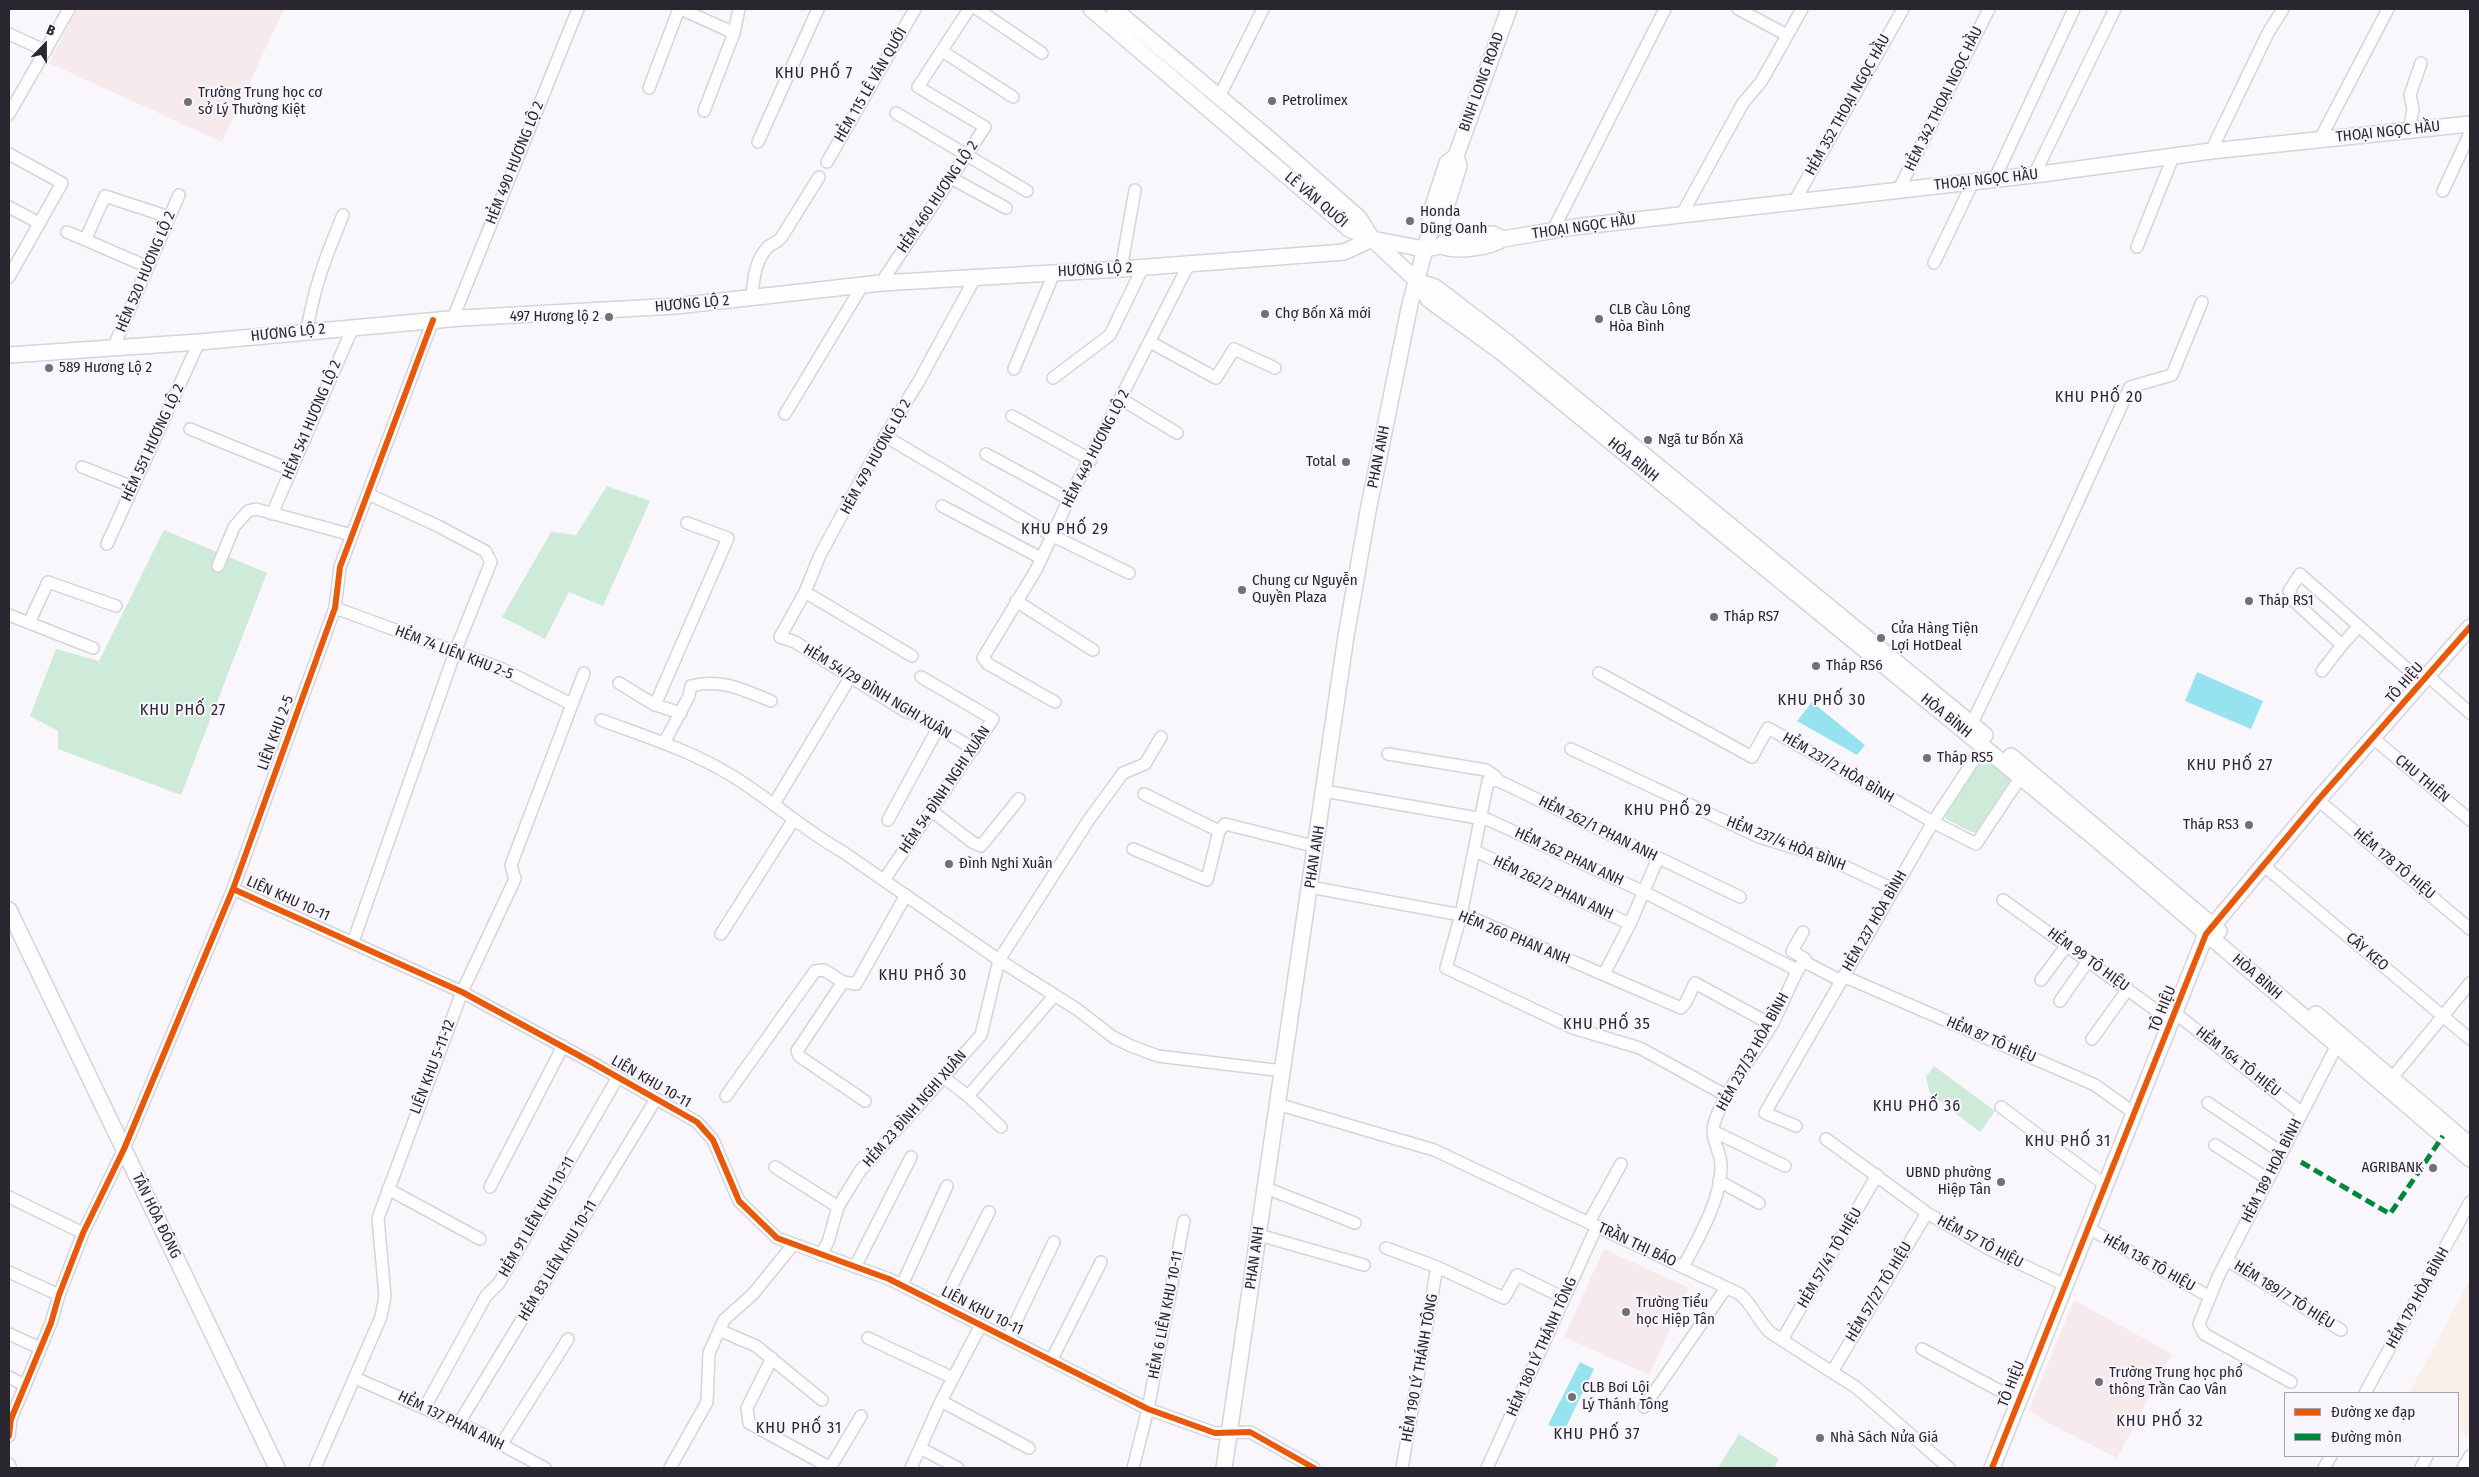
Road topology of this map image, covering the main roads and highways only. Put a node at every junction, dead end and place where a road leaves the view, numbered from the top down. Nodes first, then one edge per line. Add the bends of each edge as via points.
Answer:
1 (1114, 9) edge
2 (1509, 9) edge
3 (1097, 10) edge
4 (2470, 124) edge
5 (1372, 239) junction
6 (1424, 249) junction
7 (1417, 281) junction
8 (9, 355) edge
9 (1740, 540) junction
10 (2470, 627) edge
11 (2023, 772) junction
12 (9, 910) edge
13 (2210, 930) junction
14 (2389, 1083) junction
15 (2470, 1145) edge
16 (2470, 1159) edge
17 (277, 1468) edge
18 (1224, 1468) edge
19 (1992, 1468) edge

1 - 5 main road, LÊ VĂN QUỚI via 1359,218
2 - 6 main road, BINH LONG ROAD via 1456,156 1447,163 1430,215 1430,231
3 - 5 main road, LÊ VĂN QUỚI via 1349,229
4 - 6 main road, THOẠI NGỌC HẦU via 2211,151 1994,180 1682,214 1553,230 1503,239 1495,244
5 - 6 main road, THOẠI NGỌC HẦU
5 - 7 main road, HÒA BÌNH
5 - 8 main road, HƯƠNG LỘ 2 via 1344,252 881,283 676,306 452,318 199,342
6 - 7 main road, PHAN ANH
7 - 9 main road, HÒA BÌNH via 1429,300 1501,352
7 - 18 main road, PHAN ANH via 1346,636
9 - 11 main road, HÒA BÌNH via 1972,723
9 - 11 main road, HÒA BÌNH via 1983,746
10 - 13 main road, TÔ HIỆU via 2318,800
11 - 13 main road, HÒA BÌNH
12 - 17 main road, TÂN HÒA ĐÔNG
13 - 14 main road, HÒA BÌNH
13 - 14 main road, HÒA BÌNH via 2337,1045
13 - 19 main road, TÔ HIỆU
14 - 15 main road, HÒA BÌNH
14 - 16 main road, HÒA BÌNH

